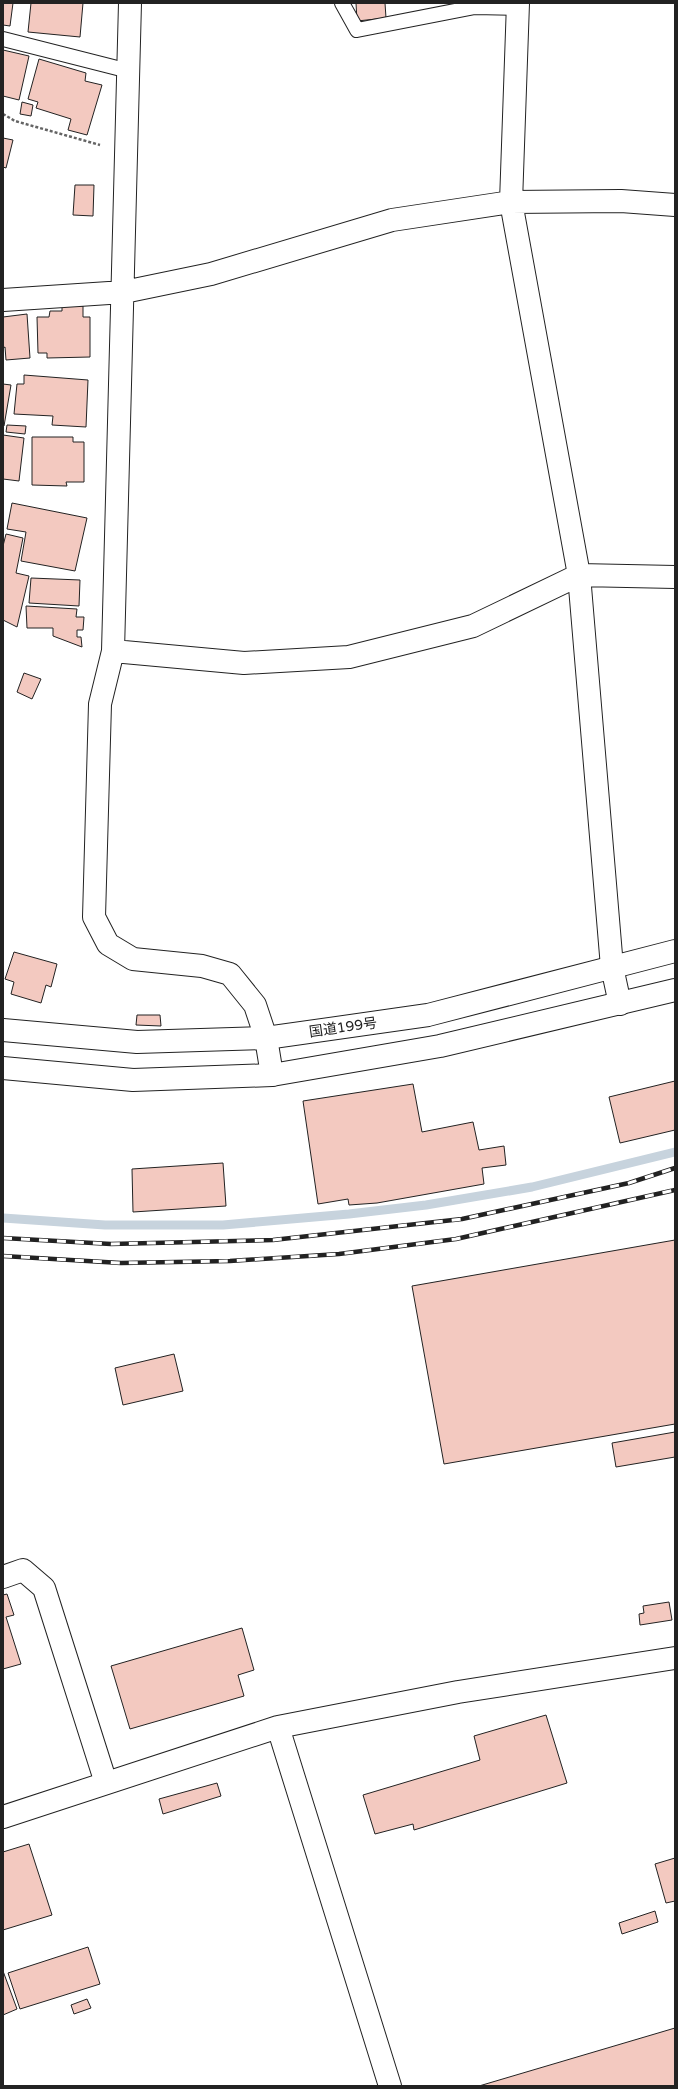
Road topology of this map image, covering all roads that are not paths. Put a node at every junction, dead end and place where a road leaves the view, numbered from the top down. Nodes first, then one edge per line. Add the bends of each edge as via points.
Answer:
1 (130, 3) edge
2 (342, 3) edge
3 (518, 5) edge
4 (3, 39) edge
5 (129, 71) junction
6 (511, 202) junction
7 (675, 205) edge
8 (124, 292) junction
9 (3, 300) edge
10 (579, 576) junction
11 (675, 577) edge
12 (113, 651) junction
13 (675, 951) edge
14 (612, 967) junction
15 (675, 990) edge
16 (620, 1004) junction
17 (3, 1030) edge
18 (266, 1038) junction
19 (3, 1068) edge
20 (272, 1074) junction
21 (3, 1577) edge
22 (675, 1658) edge
23 (278, 1726) junction
24 (106, 1783) junction
25 (3, 1817) edge
26 (390, 2086) edge

1 - 5 main road
2 - 3 lane via 357,30 475,7
3 - 6 main road
4 - 5 lane
5 - 8 main road
6 - 7 main road via 621,201
6 - 8 main road via 392,220 211,274
6 - 10 main road
8 - 9 main road
8 - 12 main road
10 - 11 main road
10 - 12 main road via 473,626 349,657 244,663
10 - 14 main road
12 - 18 main road via 100,704 94,917 108,944 134,959 202,966 230,974 256,1005
13 - 14 main road, 国道199号
14 - 16 main road
14 - 18 main road, 国道199号 via 428,1016
15 - 16 main road
16 - 20 main road via 440,1046
17 - 18 main road, 国道199号 via 137,1042
18 - 20 main road
19 - 20 main road via 134,1080
21 - 24 main road via 23,1570 44,1588
22 - 23 main road via 458,1692
23 - 24 main road
23 - 26 main road
24 - 25 main road

